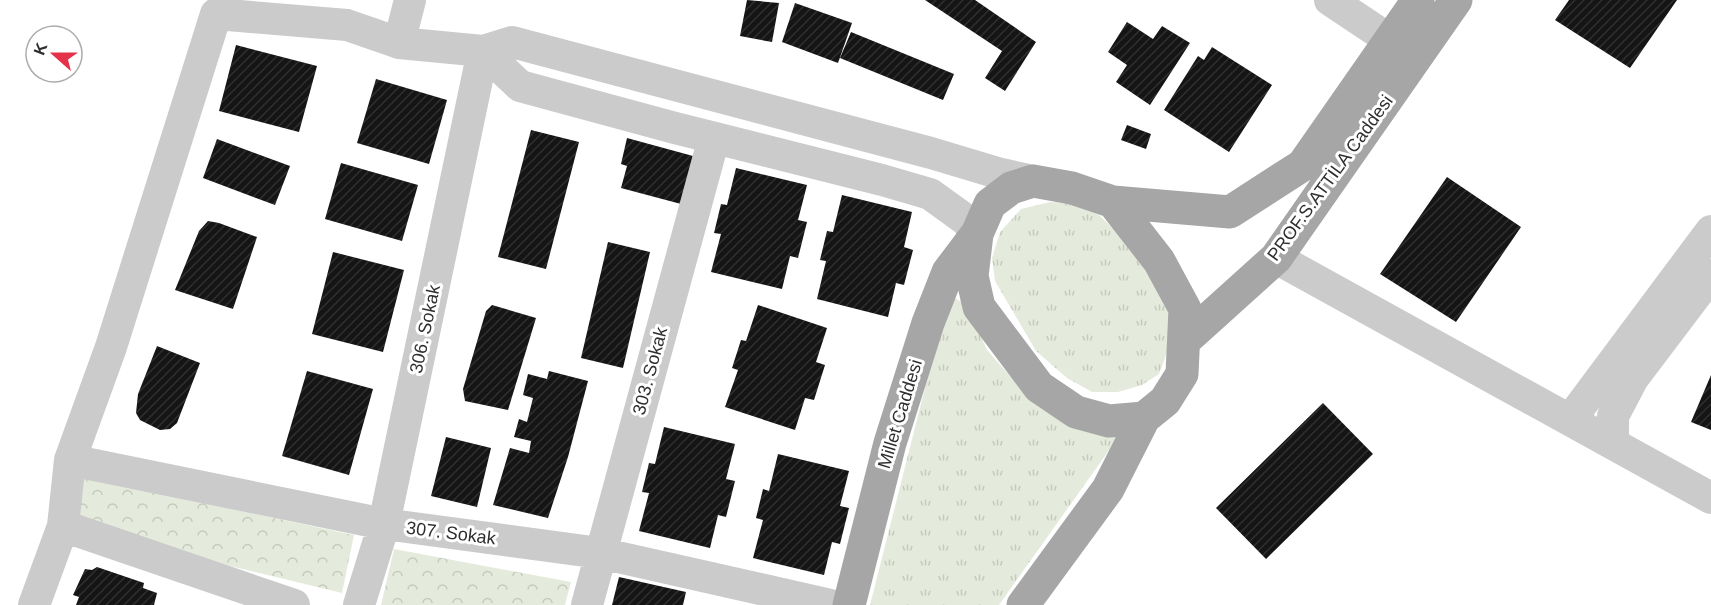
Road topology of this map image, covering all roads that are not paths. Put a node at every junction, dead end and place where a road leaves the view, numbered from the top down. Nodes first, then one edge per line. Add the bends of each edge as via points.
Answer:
1 (410, 0) edge
2 (1330, 0) edge
3 (1418, 0) edge
4 (1456, 0) edge
5 (352, 13) edge
6 (1390, 40) junction
7 (399, 43) junction
8 (483, 51) junction
9 (1419, 53) junction
10 (714, 138) junction
11 (1033, 181) junction
12 (1113, 202) junction
13 (1711, 231) edge
14 (977, 234) junction
15 (1276, 258) junction
16 (1711, 275) edge
17 (1185, 340) junction
18 (1144, 418) junction
19 (1570, 420) junction
20 (1613, 443) junction
21 (70, 460) junction
22 (1711, 498) edge
23 (384, 524) junction
24 (63, 526) junction
25 (600, 553) junction
26 (34, 605) edge
27 (294, 605) edge
28 (359, 605) edge
29 (586, 605) edge
30 (831, 605) edge
31 (849, 605) edge
32 (1023, 605) edge

1 - 7 street
2 - 6 street
3 - 6 main road
4 - 9 main road, PROF.S.ATTİLA Caddesi
5 - 7 street
5 - 21 street via 216,14 111,347
6 - 9 street
6 - 12 main road via 1303,165 1230,212
7 - 8 street
8 - 10 street via 520,86
8 - 11 street via 512,42
8 - 23 street, 306. Sokak
9 - 15 main road, PROF.S.ATTİLA Caddesi
10 - 14 street via 930,194 966,220
10 - 25 street, 303. Sokak
11 - 12 main road via 1072,188
11 - 14 main road via 1011,188 990,204
12 - 17 main road via 1159,261 1185,309
13 - 19 street
14 - 18 main road via 972,276 979,307 1039,387 1076,412 1109,421
14 - 31 main road, Millet Caddesi via 948,272 928,323 890,443
15 - 17 main road, PROF.S.ATTİLA Caddesi
15 - 19 street
16 - 20 street via 1633,378 1613,416
17 - 18 main road via 1182,374 1166,401
18 - 32 main road via 1108,489
19 - 20 street
20 - 22 street
21 - 23 street, 307. Sokak
21 - 24 street
23 - 25 street, 307. Sokak
23 - 28 street, 306. Sokak
24 - 26 street
24 - 27 street
25 - 29 street, 303. Sokak
25 - 30 street, 307. Sokak

